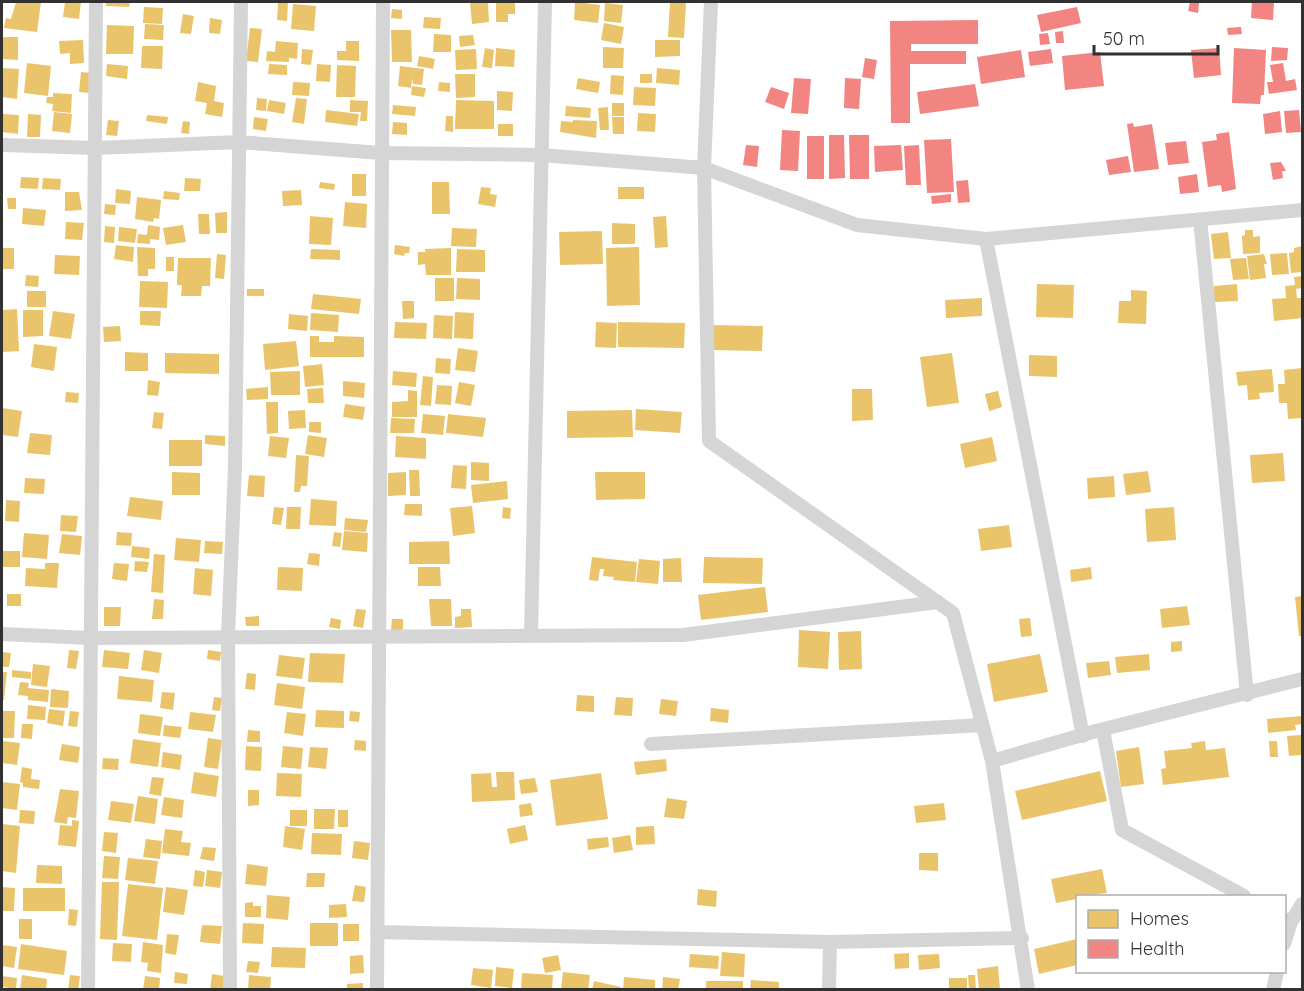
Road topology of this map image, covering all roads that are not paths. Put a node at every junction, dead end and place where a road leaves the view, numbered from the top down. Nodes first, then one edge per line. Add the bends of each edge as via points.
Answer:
1 (96, 2) edge
2 (241, 2) edge
3 (383, 2) edge
4 (545, 2) edge
5 (711, 2) edge
6 (239, 142) junction
7 (2, 145) edge
8 (96, 148) junction
9 (381, 153) junction
10 (541, 155) junction
11 (704, 168) junction
12 (1302, 210) edge
13 (1200, 219) junction
14 (986, 239) junction
15 (938, 602) junction
16 (2, 634) edge
17 (228, 635) junction
18 (531, 636) junction
19 (379, 637) junction
20 (90, 638) junction
21 (1302, 679) edge
22 (1247, 695) junction
23 (982, 726) junction
24 (1103, 730) junction
25 (1083, 736) junction
26 (651, 744) dead end
27 (992, 761) junction
28 (1240, 895) edge
29 (1302, 904) edge
30 (1288, 921) edge
31 (377, 932) junction
32 (1022, 938) junction
33 (830, 942) junction
34 (1277, 973) edge
35 (88, 990) edge
36 (230, 990) edge
37 (376, 990) edge
38 (829, 990) edge
39 (1028, 990) edge
40 (1273, 990) edge

1 - 8 street
2 - 6 street
3 - 9 street
4 - 10 street
5 - 11 street
6 - 8 street
6 - 9 street
6 - 17 street via 235,467
7 - 8 street
8 - 20 street
9 - 10 street
9 - 19 street
10 - 11 street
10 - 18 street
11 - 14 street via 857,225
11 - 15 street via 710,441
12 - 13 street
13 - 14 street
13 - 22 street
14 - 25 street
15 - 18 street via 683,635
15 - 23 street via 953,613
16 - 20 street
17 - 19 street
17 - 20 street
17 - 36 street
18 - 19 street
19 - 31 street
20 - 35 street
21 - 22 street
22 - 24 street
23 - 26 street
23 - 27 street
24 - 25 street
24 - 28 street via 1122,831
25 - 27 street
27 - 32 street
29 - 30 street
31 - 33 street
31 - 37 street
32 - 33 street
32 - 39 street
33 - 38 street
34 - 40 street

